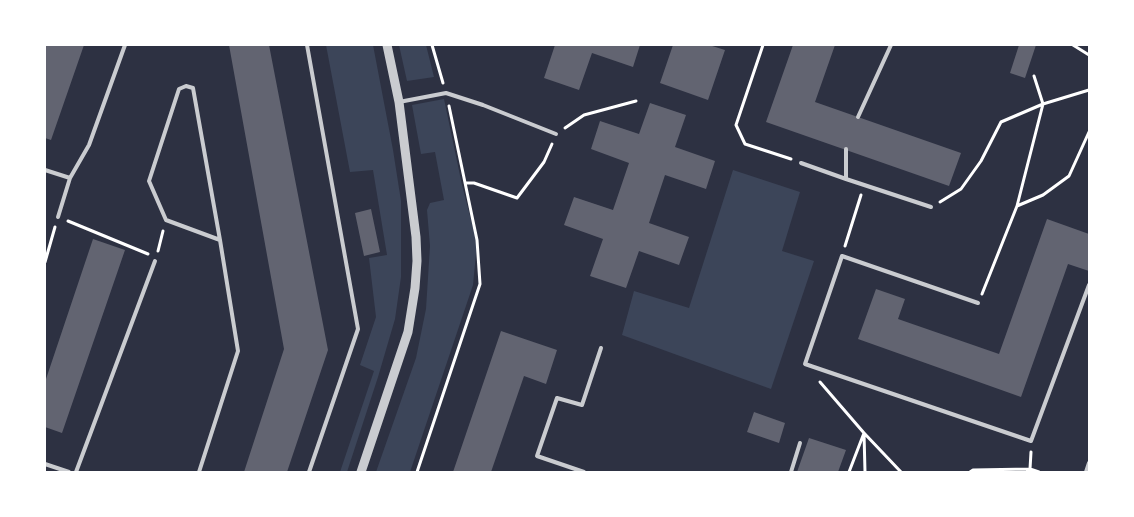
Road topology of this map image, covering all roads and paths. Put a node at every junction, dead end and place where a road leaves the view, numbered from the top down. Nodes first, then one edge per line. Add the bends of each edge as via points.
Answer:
1 (125, 45) edge
2 (307, 45) edge
3 (387, 45) edge
4 (432, 45) edge
5 (762, 45) edge
6 (892, 45) edge
7 (1073, 45) edge
8 (1089, 55) edge
9 (1034, 76) dead end
10 (1089, 90) edge
11 (446, 94) junction
12 (636, 101) dead end
13 (399, 102) junction
14 (1043, 104) junction
15 (858, 117) dead end
16 (1089, 132) edge
17 (556, 134) junction
18 (846, 150) dead end
19 (801, 163) joint
20 (45, 170) edge
21 (70, 178) junction
22 (846, 179) junction
23 (465, 183) junction
24 (864, 185) junction
25 (1017, 206) junction
26 (931, 207) joint
27 (58, 217) junction
28 (166, 220) junction
29 (848, 236) dead end
30 (220, 240) junction
31 (155, 261) junction
32 (45, 262) edge
33 (1089, 285) edge
34 (978, 303) joint
35 (601, 348) dead end
36 (805, 364) junction
37 (864, 433) junction
38 (1032, 441) junction
39 (800, 443) dead end
40 (1089, 463) edge
41 (45, 464) edge
42 (1028, 470) edge
43 (69, 472) edge
44 (76, 472) edge
45 (199, 472) edge
46 (308, 472) edge
47 (361, 472) edge
48 (417, 472) edge
49 (584, 472) edge
50 (790, 472) edge
51 (849, 472) edge
52 (864, 472) edge
53 (901, 472) edge
54 (970, 472) edge
55 (1039, 472) edge
56 (1086, 472) edge

1 - 21 lane via 89,145
2 - 46 lane via 358,329
3 - 13 street
4 - 11 path
5 - 19 path via 736,125 745,144
6 - 15 lane
7 - 8 path
9 - 14 path
10 - 14 path
11 - 13 lane
11 - 17 lane via 484,105
11 - 23 path
12 - 17 path via 584,115
13 - 47 street via 416,237 415,288 408,332
14 - 25 path
14 - 26 path via 1001,122 981,162 961,189
16 - 25 path via 1069,176 1043,195
17 - 23 path via 544,162 517,198
18 - 22 lane
19 - 22 lane
20 - 21 lane
21 - 27 lane
22 - 24 lane
23 - 48 path via 477,240 480,284
24 - 26 lane
24 - 29 path
25 - 34 path
27 - 31 path via 146,252
27 - 32 path
28 - 30 lane
28 - 30 lane via 149,181 179,89 186,86 193,88
28 - 31 path
30 - 45 lane via 238,351
31 - 44 lane
33 - 38 lane
34 - 36 lane via 842,256
35 - 49 lane via 582,405 557,398 537,456
36 - 37 path
36 - 38 lane
37 - 51 path
37 - 52 path
37 - 53 path
38 - 42 path
39 - 50 lane
40 - 56 lane
41 - 43 lane
42 - 54 path
42 - 55 path

